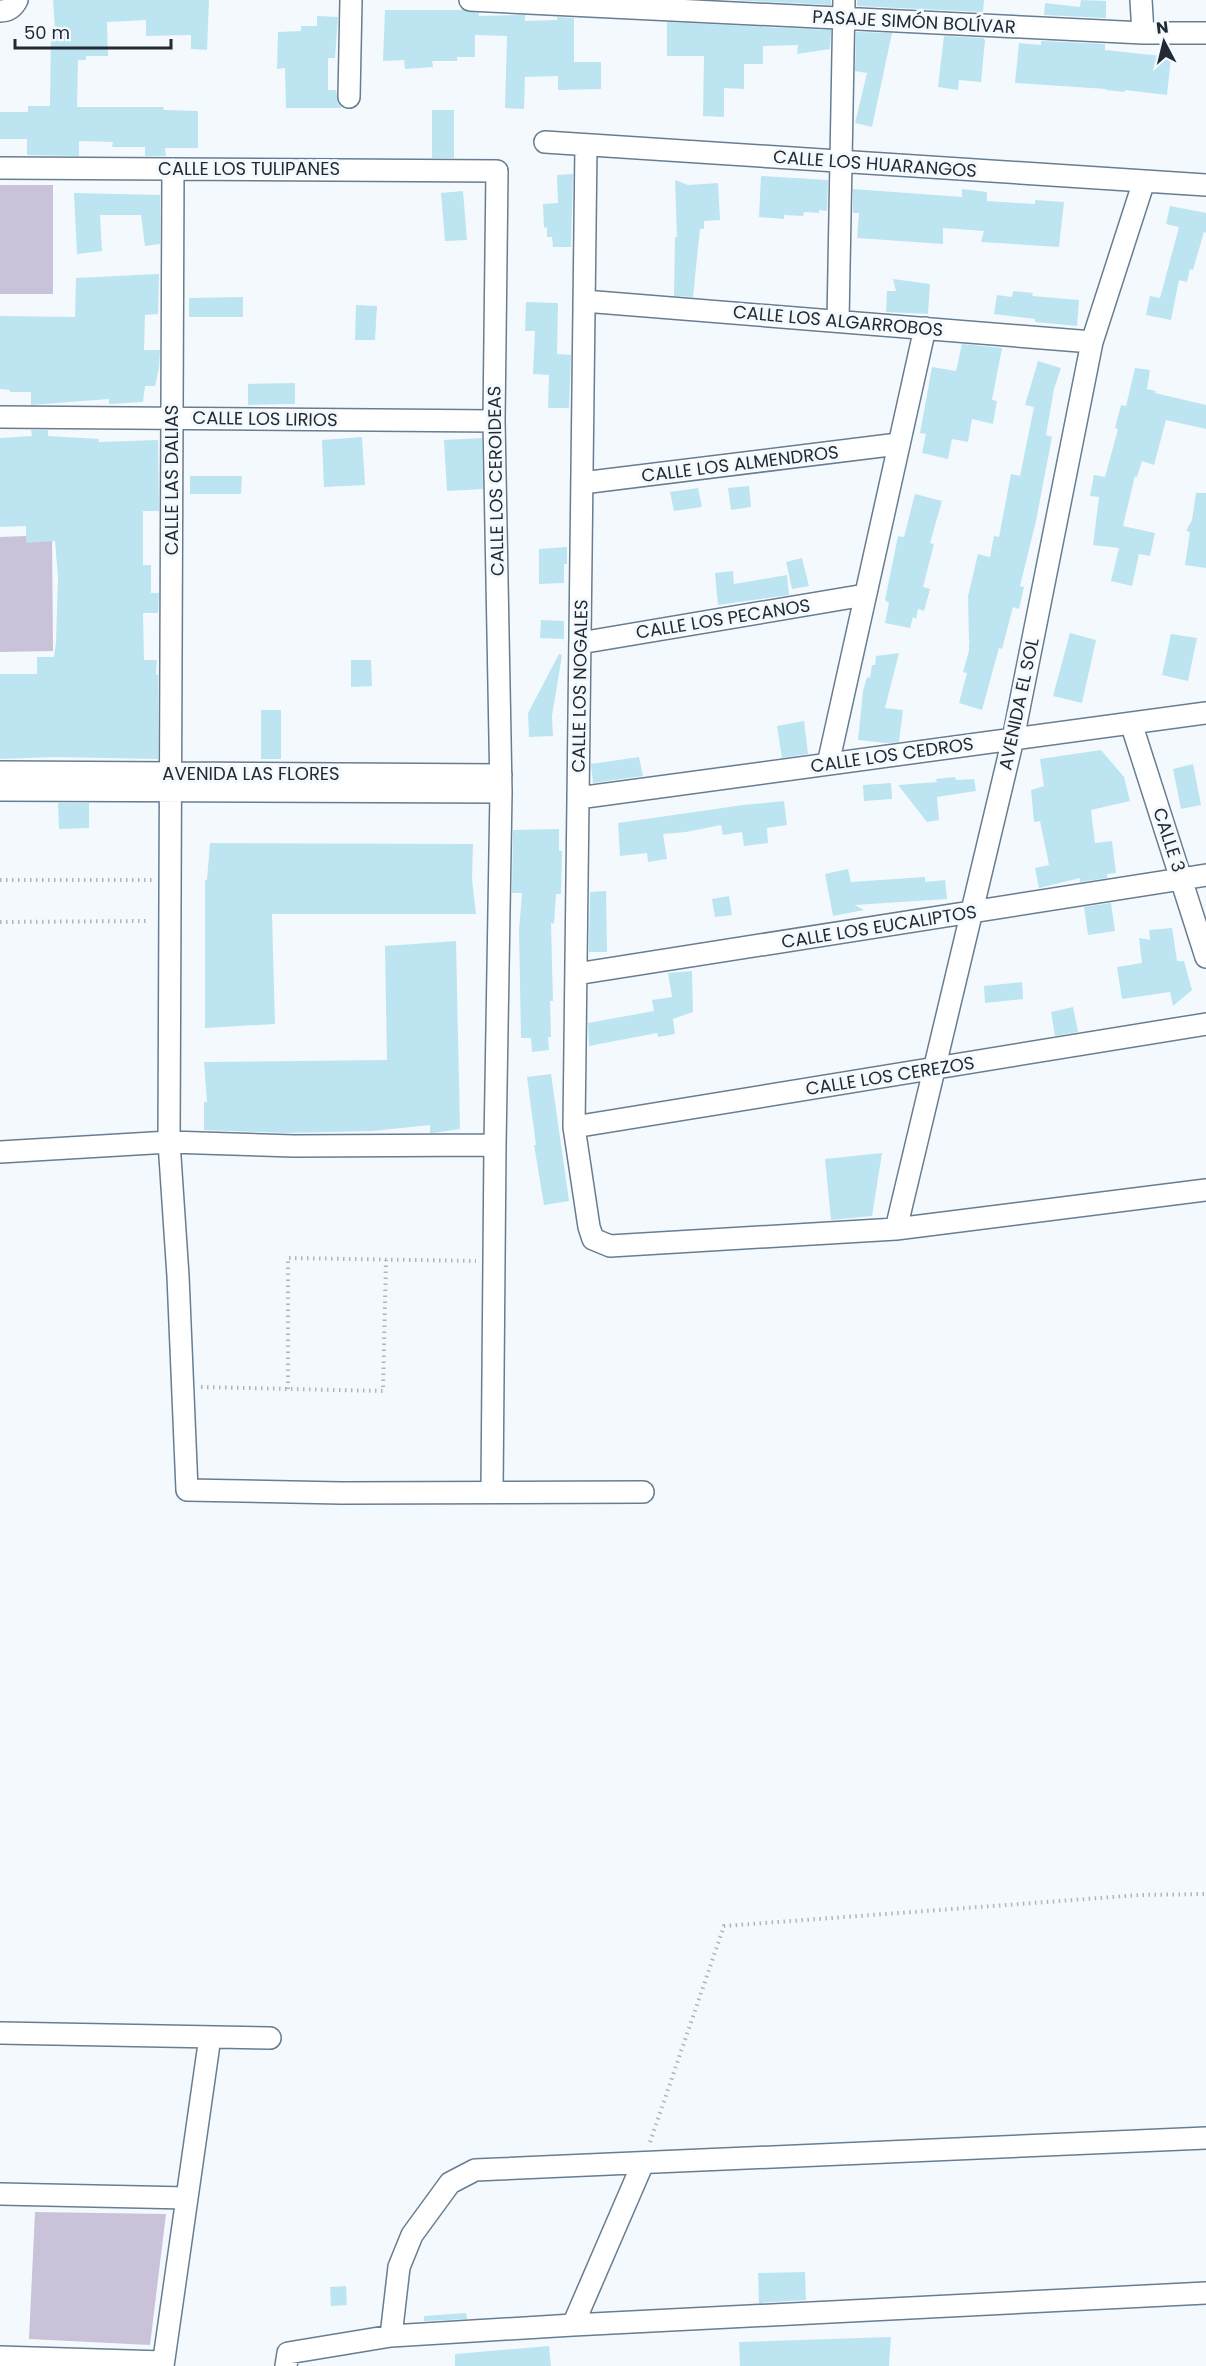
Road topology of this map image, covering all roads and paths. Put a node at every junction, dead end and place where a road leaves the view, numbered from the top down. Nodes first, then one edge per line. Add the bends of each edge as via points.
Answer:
1 (16, 0) edge
2 (351, 0) edge
3 (470, 0) edge
4 (1141, 0) edge
5 (579, 3) edge
6 (844, 9) edge
7 (0, 11) edge
8 (1143, 33) junction
9 (1206, 33) edge
10 (349, 97) dead end
11 (545, 142) dead end
12 (586, 145) junction
13 (840, 161) junction
14 (0, 168) edge
15 (173, 169) junction
16 (497, 171) joint
17 (1144, 181) junction
18 (1206, 185) edge
19 (584, 301) junction
20 (838, 321) junction
21 (925, 328) junction
22 (1092, 342) junction
23 (0, 417) edge
24 (172, 418) junction
25 (494, 421) junction
26 (898, 444) junction
27 (582, 483) junction
28 (865, 595) junction
29 (580, 643) junction
30 (1205, 708) edge
31 (1131, 723) junction
32 (1012, 739) junction
33 (828, 764) junction
34 (0, 772) edge
35 (171, 782) junction
36 (501, 783) junction
37 (0, 790) edge
38 (578, 798) junction
39 (1206, 875) edge
40 (1181, 878) junction
41 (171, 879) junction
42 (0, 880) edge
43 (973, 912) junction
44 (172, 921) junction
45 (0, 922) edge
46 (1206, 957) edge
47 (576, 975) junction
48 (1206, 1024) edge
49 (934, 1069) junction
50 (574, 1127) junction
51 (169, 1142) junction
52 (495, 1145) junction
53 (0, 1152) edge
54 (1206, 1190) edge
55 (896, 1229) junction
56 (386, 1260) junction
57 (494, 1261) junction
58 (182, 1387) junction
59 (288, 1389) junction
60 (492, 1491) junction
61 (643, 1492) dead end
62 (1206, 1894) edge
63 (0, 2032) edge
64 (210, 2037) junction
65 (270, 2038) dead end
66 (1206, 2138) edge
67 (643, 2163) junction
68 (0, 2194) edge
69 (187, 2198) junction
70 (1206, 2293) edge
71 (573, 2325) junction
72 (391, 2336) junction
73 (0, 2358) edge
74 (163, 2364) edge
75 (286, 2366) edge

1 - 7 street via 14,6
2 - 10 street
3 - 5 street, PASAJE SIMÓN BOLÍVAR
4 - 8 street
5 - 6 street, PASAJE SIMÓN BOLÍVAR
6 - 8 street, PASAJE SIMÓN BOLÍVAR
6 - 13 street
8 - 9 street, PASAJE SIMÓN BOLÍVAR
11 - 12 street, CALLE LOS HUARANGOS
12 - 13 street, CALLE LOS HUARANGOS
12 - 19 street, CALLE LOS NOGALES
13 - 17 street, CALLE LOS HUARANGOS
13 - 20 street
14 - 15 street, CALLE LOS TULIPANES
15 - 16 street, CALLE LOS TULIPANES
15 - 24 street, CALLE LAS DALIAS
16 - 25 street, CALLE LOS CEROIDEAS
17 - 18 street, CALLE LOS HUARANGOS
17 - 22 street, AVENIDA EL SOL
19 - 20 street, CALLE LOS ALGARROBOS
19 - 27 street, CALLE LOS NOGALES
20 - 21 street, CALLE LOS ALGARROBOS
21 - 22 street, CALLE LOS ALGARROBOS
21 - 26 street
22 - 32 street, AVENIDA EL SOL
23 - 24 street, CALLE LOS LIRIOS
24 - 25 street, CALLE LOS LIRIOS
24 - 35 street, CALLE LAS DALIAS
25 - 36 street, CALLE LOS CEROIDEAS
26 - 27 street, CALLE LOS ALMENDROS
26 - 28 street
27 - 29 street, CALLE LOS NOGALES
28 - 29 street, CALLE LOS PECANOS
28 - 33 street
29 - 38 street, CALLE LOS NOGALES
30 - 31 street, CALLE LOS CEDROS
31 - 32 street, CALLE LOS CEDROS
31 - 40 street, CALLE 3
32 - 33 street, CALLE LOS CEDROS
32 - 43 street, AVENIDA EL SOL
33 - 38 street, CALLE LOS CEDROS
34 - 35 street, AVENIDA LAS FLORES
35 - 36 street, AVENIDA LAS FLORES
35 - 37 street, AVENIDA LAS FLORES
35 - 41 street, CALLE LAS DALIAS
36 - 52 street, CALLE LOS CEROIDEAS
38 - 47 street, CALLE LOS NOGALES
39 - 40 street, CALLE LOS EUCALIPTOS
40 - 43 street, CALLE LOS EUCALIPTOS
40 - 46 street, CALLE 3
41 - 42 path
41 - 44 street, CALLE LAS DALIAS
43 - 47 street, CALLE LOS EUCALIPTOS
43 - 49 street, AVENIDA EL SOL
44 - 45 path
44 - 51 street, CALLE LAS DALIAS
47 - 50 street, CALLE LOS NOGALES
48 - 49 street, CALLE LOS CEREZOS
49 - 50 street, CALLE LOS CEREZOS
49 - 55 street, AVENIDA EL SOL
50 - 55 street, CALLE LOS NOGALES via 589,1227 593,1239 610,1246
51 - 52 street
51 - 53 street
51 - 58 street, CALLE LAS DALIAS
52 - 57 street, CALLE LOS CEROIDEAS
54 - 55 street
56 - 57 path
56 - 59 path via 383,1390
56 - 59 path via 288,1258
57 - 60 street, CALLE LOS CEROIDEAS
58 - 59 path
58 - 60 street, CALLE LAS DALIAS via 187,1490
60 - 61 street
62 - 67 path via 1140,1895 724,1926
63 - 64 street
64 - 65 street
64 - 69 street
66 - 67 street
67 - 71 street
67 - 72 street via 475,2170 450,2182 412,2235 399,2267
68 - 69 street
69 - 74 street
70 - 71 street
71 - 72 street
72 - 75 street via 288,2353
73 - 74 street

